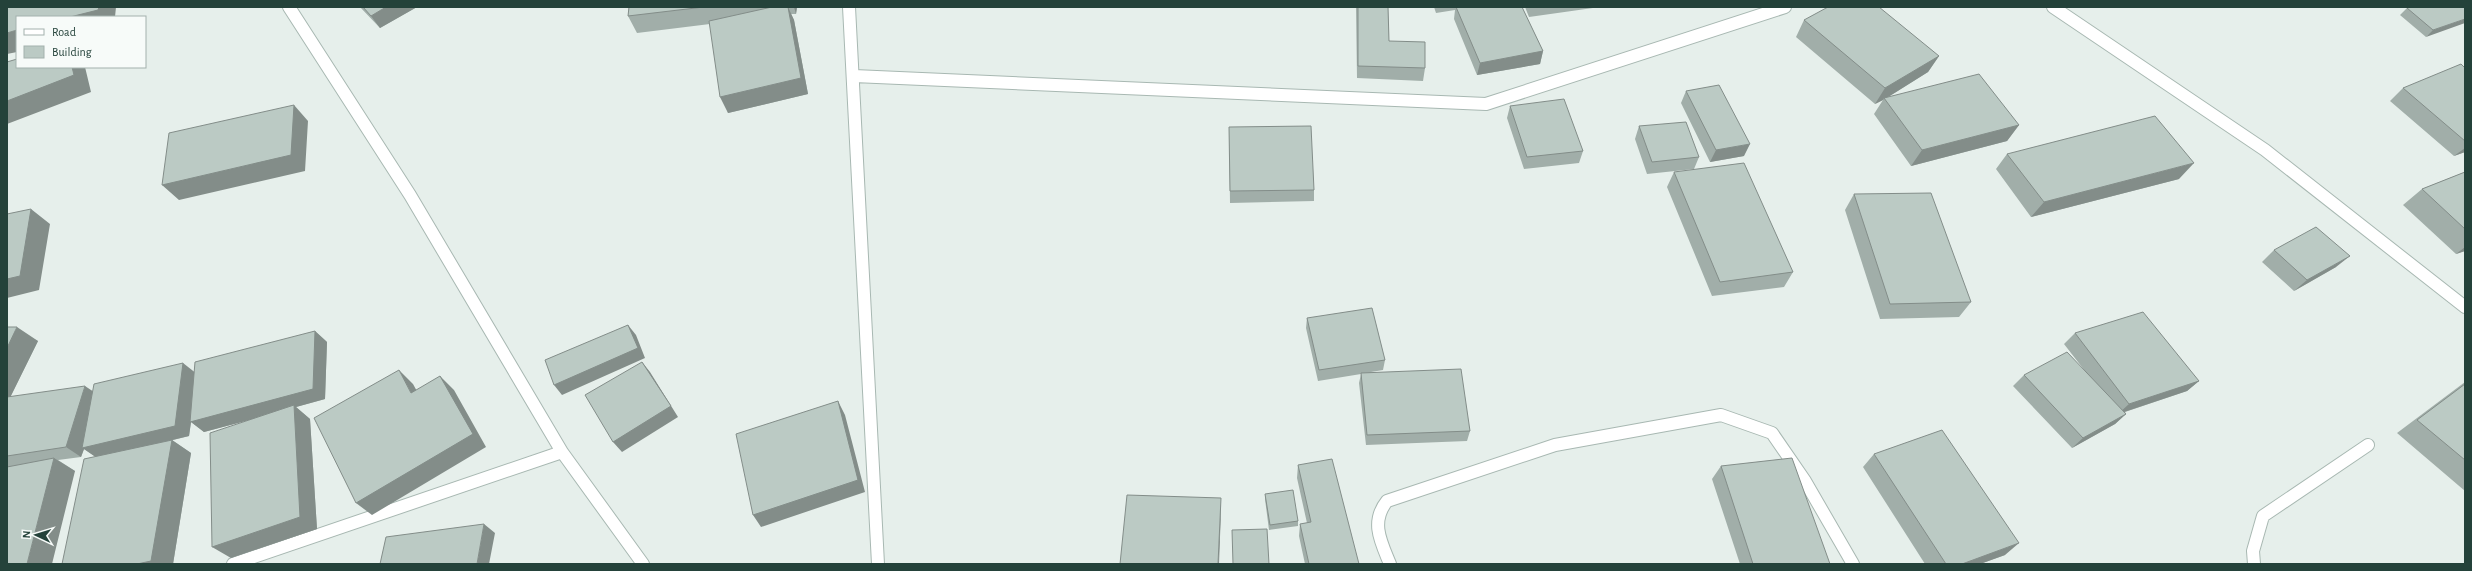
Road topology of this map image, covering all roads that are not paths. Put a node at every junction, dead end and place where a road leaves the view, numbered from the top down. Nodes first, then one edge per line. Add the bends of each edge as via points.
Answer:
1 (289, 7) edge
2 (849, 7) edge
3 (1785, 7) edge
4 (2053, 7) edge
5 (854, 76) junction
6 (2465, 307) edge
7 (2368, 445) dead end
8 (562, 452) junction
9 (233, 564) edge
10 (643, 564) edge
11 (878, 564) edge
12 (1390, 564) edge
13 (1853, 564) edge
14 (2254, 564) edge

1 - 8 street via 410,195
2 - 5 street
3 - 5 street via 1486,104
4 - 6 street via 2264,150
5 - 11 street
7 - 14 street via 2263,516 2253,551
8 - 9 street
8 - 10 street
12 - 13 street via 1376,524 1379,510 1387,502 1555,445 1721,415 1772,433 1805,481

